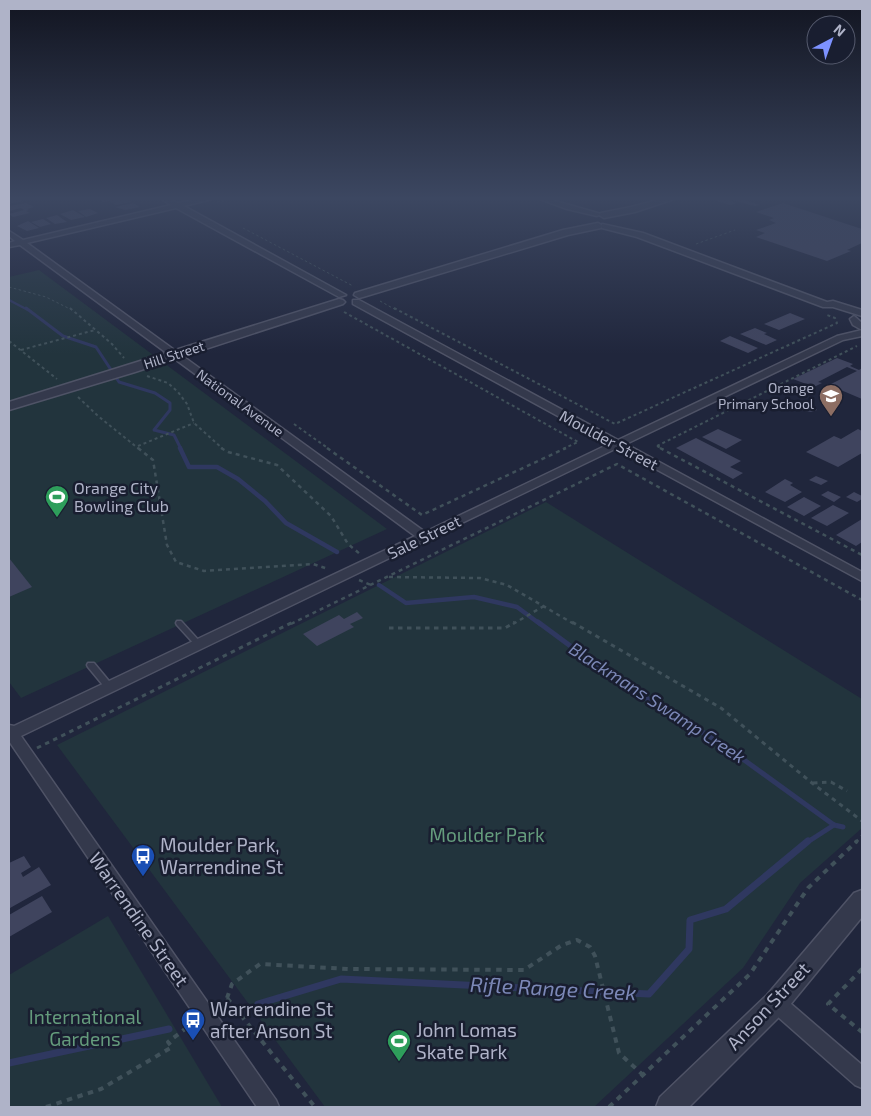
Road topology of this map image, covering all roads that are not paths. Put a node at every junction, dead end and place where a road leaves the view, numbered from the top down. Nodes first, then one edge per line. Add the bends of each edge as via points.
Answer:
1 (33, 250) edge
2 (253, 250) edge
3 (506, 250) edge
4 (677, 250) edge
5 (357, 295) junction
6 (342, 303) junction
7 (823, 309) junction
8 (862, 313) edge
9 (857, 323) edge
10 (862, 333) edge
11 (840, 338) junction
12 (174, 355) junction
13 (126, 371) joint
14 (90, 382) joint
15 (9, 406) edge
16 (617, 444) junction
17 (424, 537) junction
18 (862, 577) edge
19 (179, 623) dead end
20 (199, 645) junction
21 (91, 664) dead end
22 (110, 688) junction
23 (10, 733) edge
24 (862, 900) edge
25 (776, 1002) junction
26 (862, 1078) edge
27 (269, 1107) edge
28 (670, 1107) edge

1 - 12 street, National Avenue
2 - 6 street
3 - 5 street
4 - 7 street
5 - 6 street
5 - 16 street, Moulder Street
6 - 12 street, Hill Street
7 - 8 street via 833,304
7 - 9 street
8 - 9 street, Sale Street
9 - 11 street, Sale Street
10 - 11 street, Sale Street
11 - 16 street, Sale Street
12 - 13 street, Hill Street
12 - 17 street, National Avenue
13 - 14 street, Hill Street
14 - 15 street, Hill Street via 64,384
16 - 17 street, Sale Street
16 - 18 street, Moulder Street
17 - 20 street, Sale Street
19 - 20 lane
20 - 22 street, Sale Street
21 - 22 lane
22 - 23 street, Sale Street
23 - 27 street, Warrendine Street
24 - 25 street, Anson Street
25 - 26 street
25 - 28 street, Anson Street

